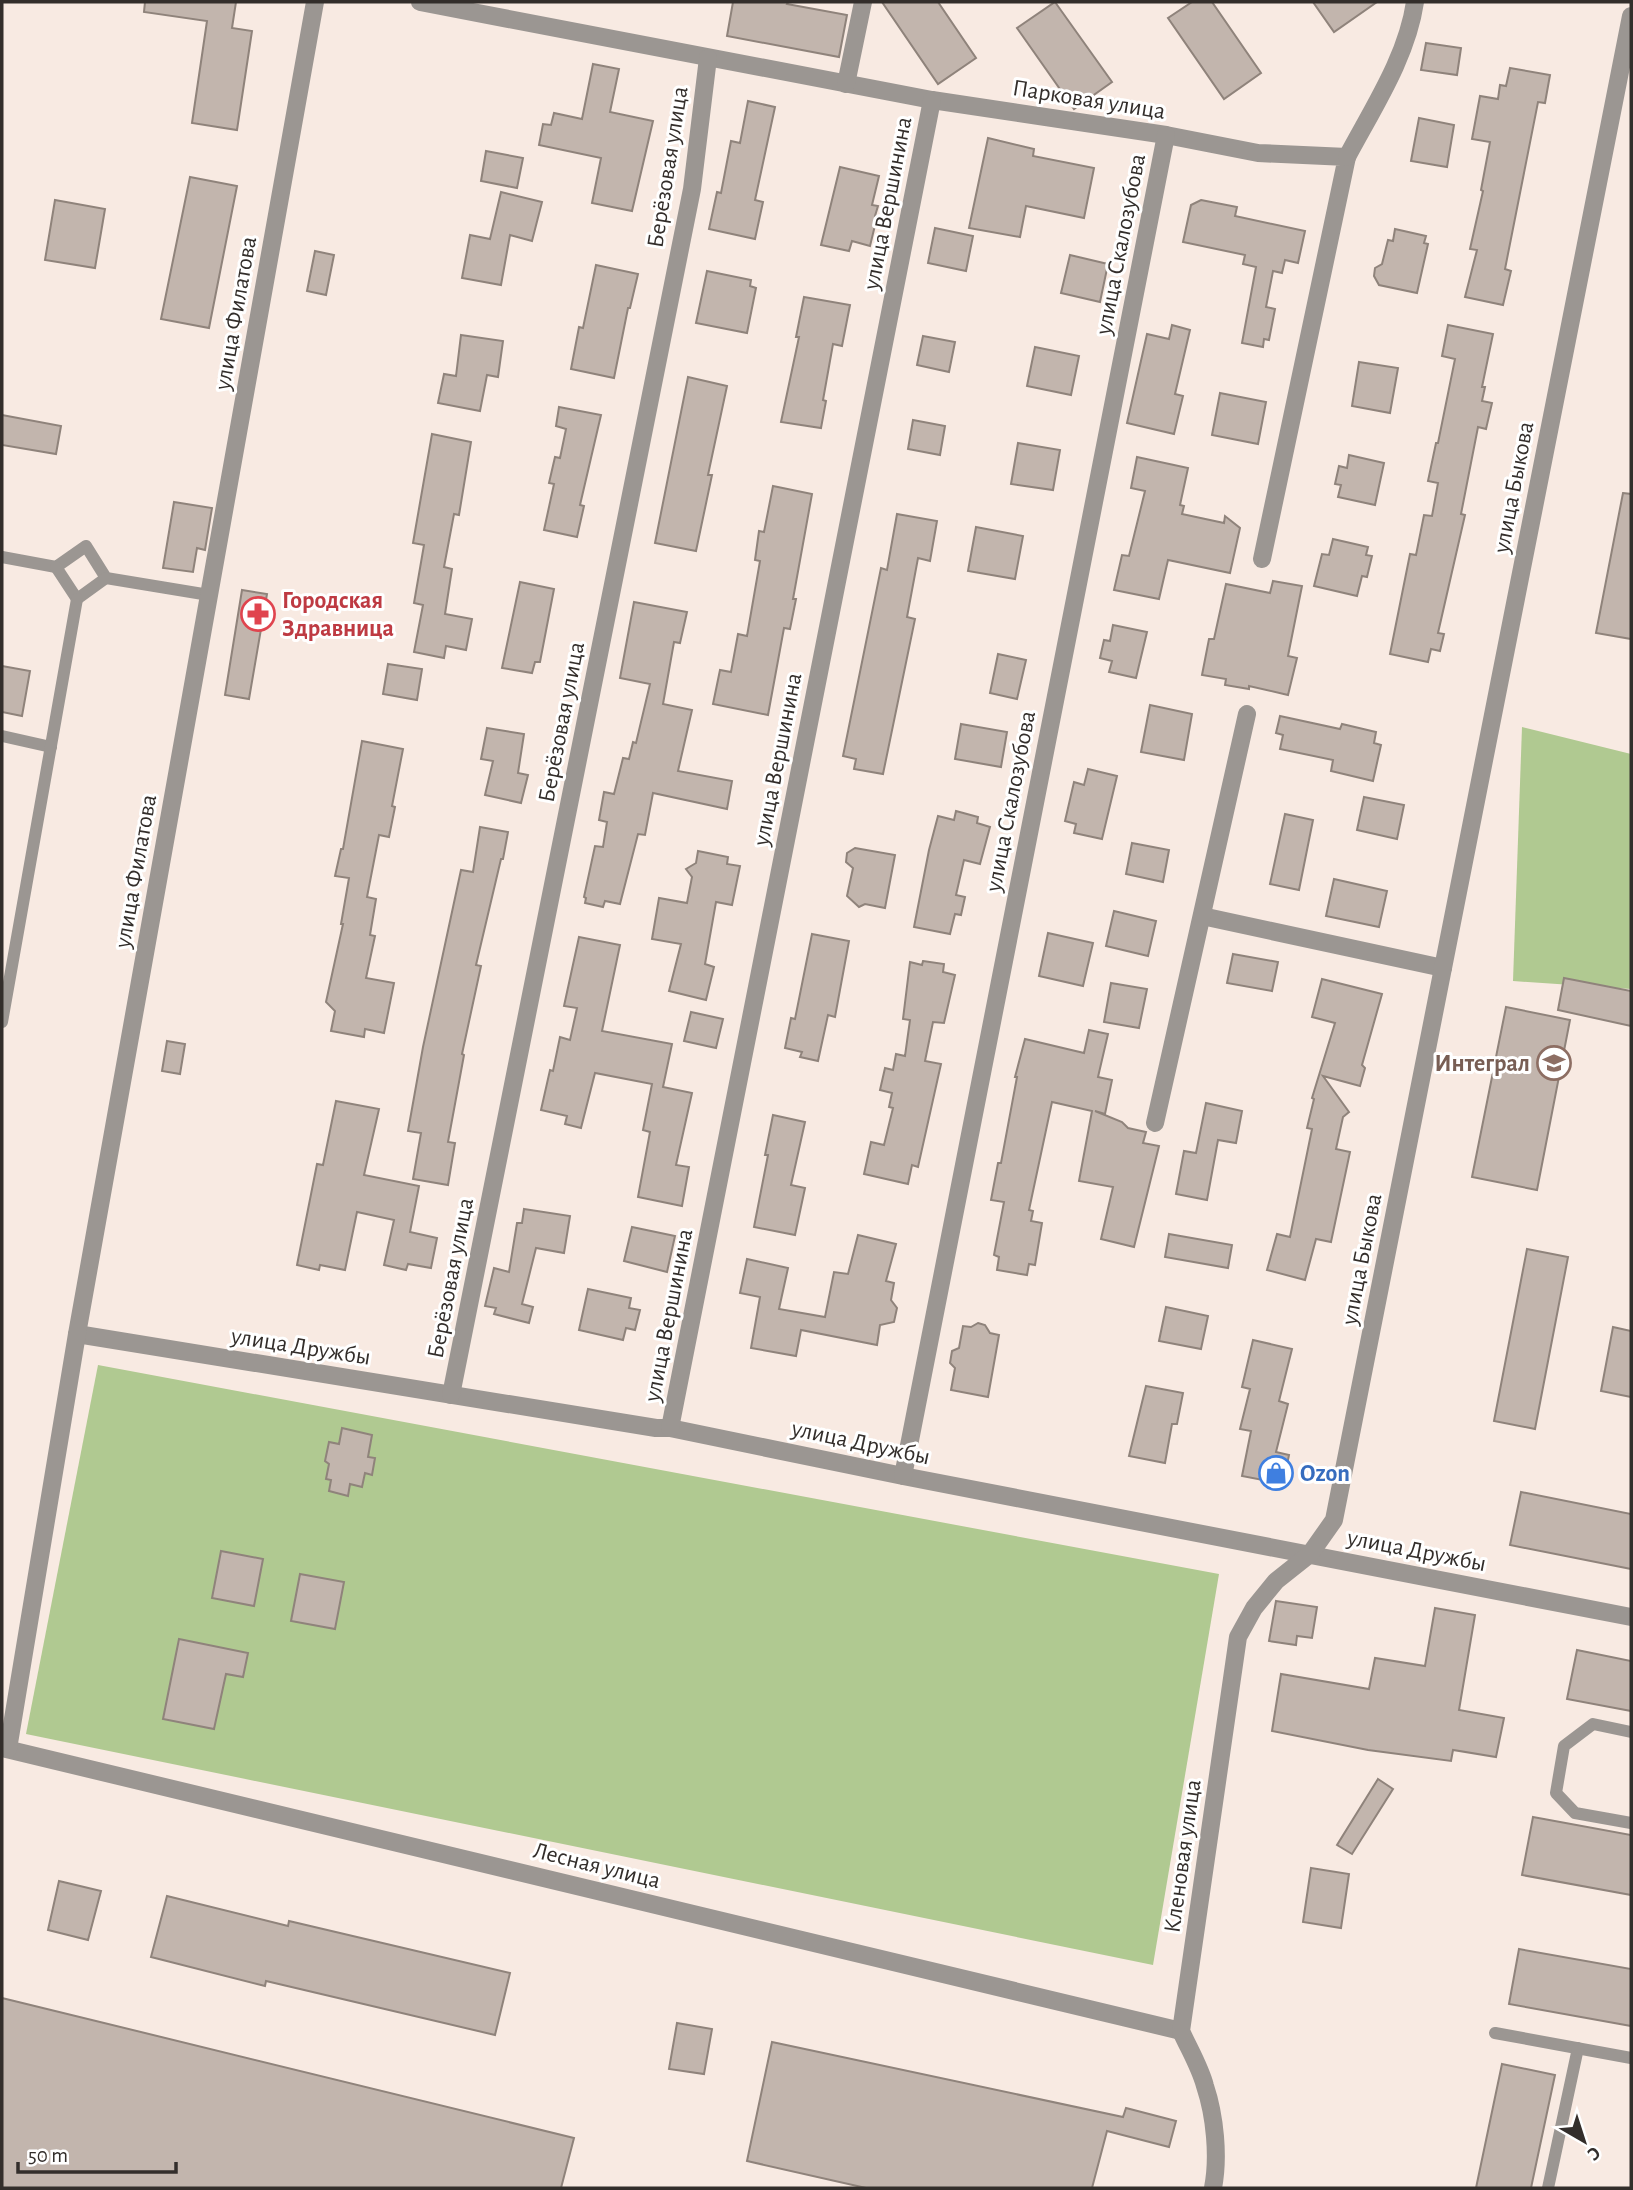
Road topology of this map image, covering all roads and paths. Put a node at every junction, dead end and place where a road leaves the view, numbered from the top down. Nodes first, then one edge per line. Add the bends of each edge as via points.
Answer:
1 (315, 2) edge
2 (420, 2) edge
3 (863, 2) edge
4 (1415, 2) edge
5 (1631, 16) edge
6 (708, 58) junction
7 (846, 83) junction
8 (932, 100) junction
9 (1166, 135) junction
10 (1347, 157) junction
11 (2, 557) edge
12 (1262, 559) dead end
13 (56, 567) junction
14 (106, 578) junction
15 (209, 595) junction
16 (77, 598) junction
17 (1247, 714) dead end
18 (2, 736) edge
19 (51, 747) junction
20 (1202, 916) junction
21 (1443, 968) junction
22 (2, 1022) edge
23 (1155, 1124) dead end
24 (77, 1334) junction
25 (451, 1395) junction
26 (670, 1427) junction
27 (903, 1476) junction
28 (1310, 1554) junction
29 (1631, 1617) edge
30 (1631, 1732) edge
31 (5, 1748) edge
32 (1631, 1823) edge
33 (1181, 2031) junction
34 (1495, 2033) dead end
35 (1578, 2048) junction
36 (1631, 2058) edge
37 (1213, 2188) edge
38 (1548, 2188) edge

1 - 15 street, улица Филатова
2 - 6 street, Парковая улица
3 - 7 street
4 - 10 street via 1401,54
5 - 21 street, улица Быкова
6 - 7 street, Парковая улица
6 - 25 street, Берёзовая улица via 692,189
7 - 8 street, Парковая улица
8 - 9 street, Парковая улица
8 - 26 street, улица Вершинина
9 - 10 street, Парковая улица via 1258,153
9 - 27 street, улица Скалозубова
10 - 12 street
11 - 13 lane
13 - 14 lane via 86,546
13 - 16 lane
14 - 15 lane
14 - 16 lane
15 - 24 street, улица Филатова
16 - 19 lane
17 - 20 street
18 - 19 lane
19 - 22 lane
20 - 21 street
20 - 23 street
21 - 28 street, улица Быкова via 1334,1520
24 - 25 street, улица Дружбы
24 - 31 street, улица Филатова
25 - 26 street, улица Дружбы
26 - 27 street, улица Дружбы
27 - 28 street, улица Дружбы
28 - 29 street, улица Дружбы
28 - 33 street, Кленовая улица via 1276,1581 1238,1637
30 - 32 lane via 1592,1724 1564,1746 1556,1793 1575,1813
31 - 33 street, Лесная улица
33 - 37 street via 1205,2085 1213,2120
34 - 35 lane
35 - 36 lane
35 - 38 lane

